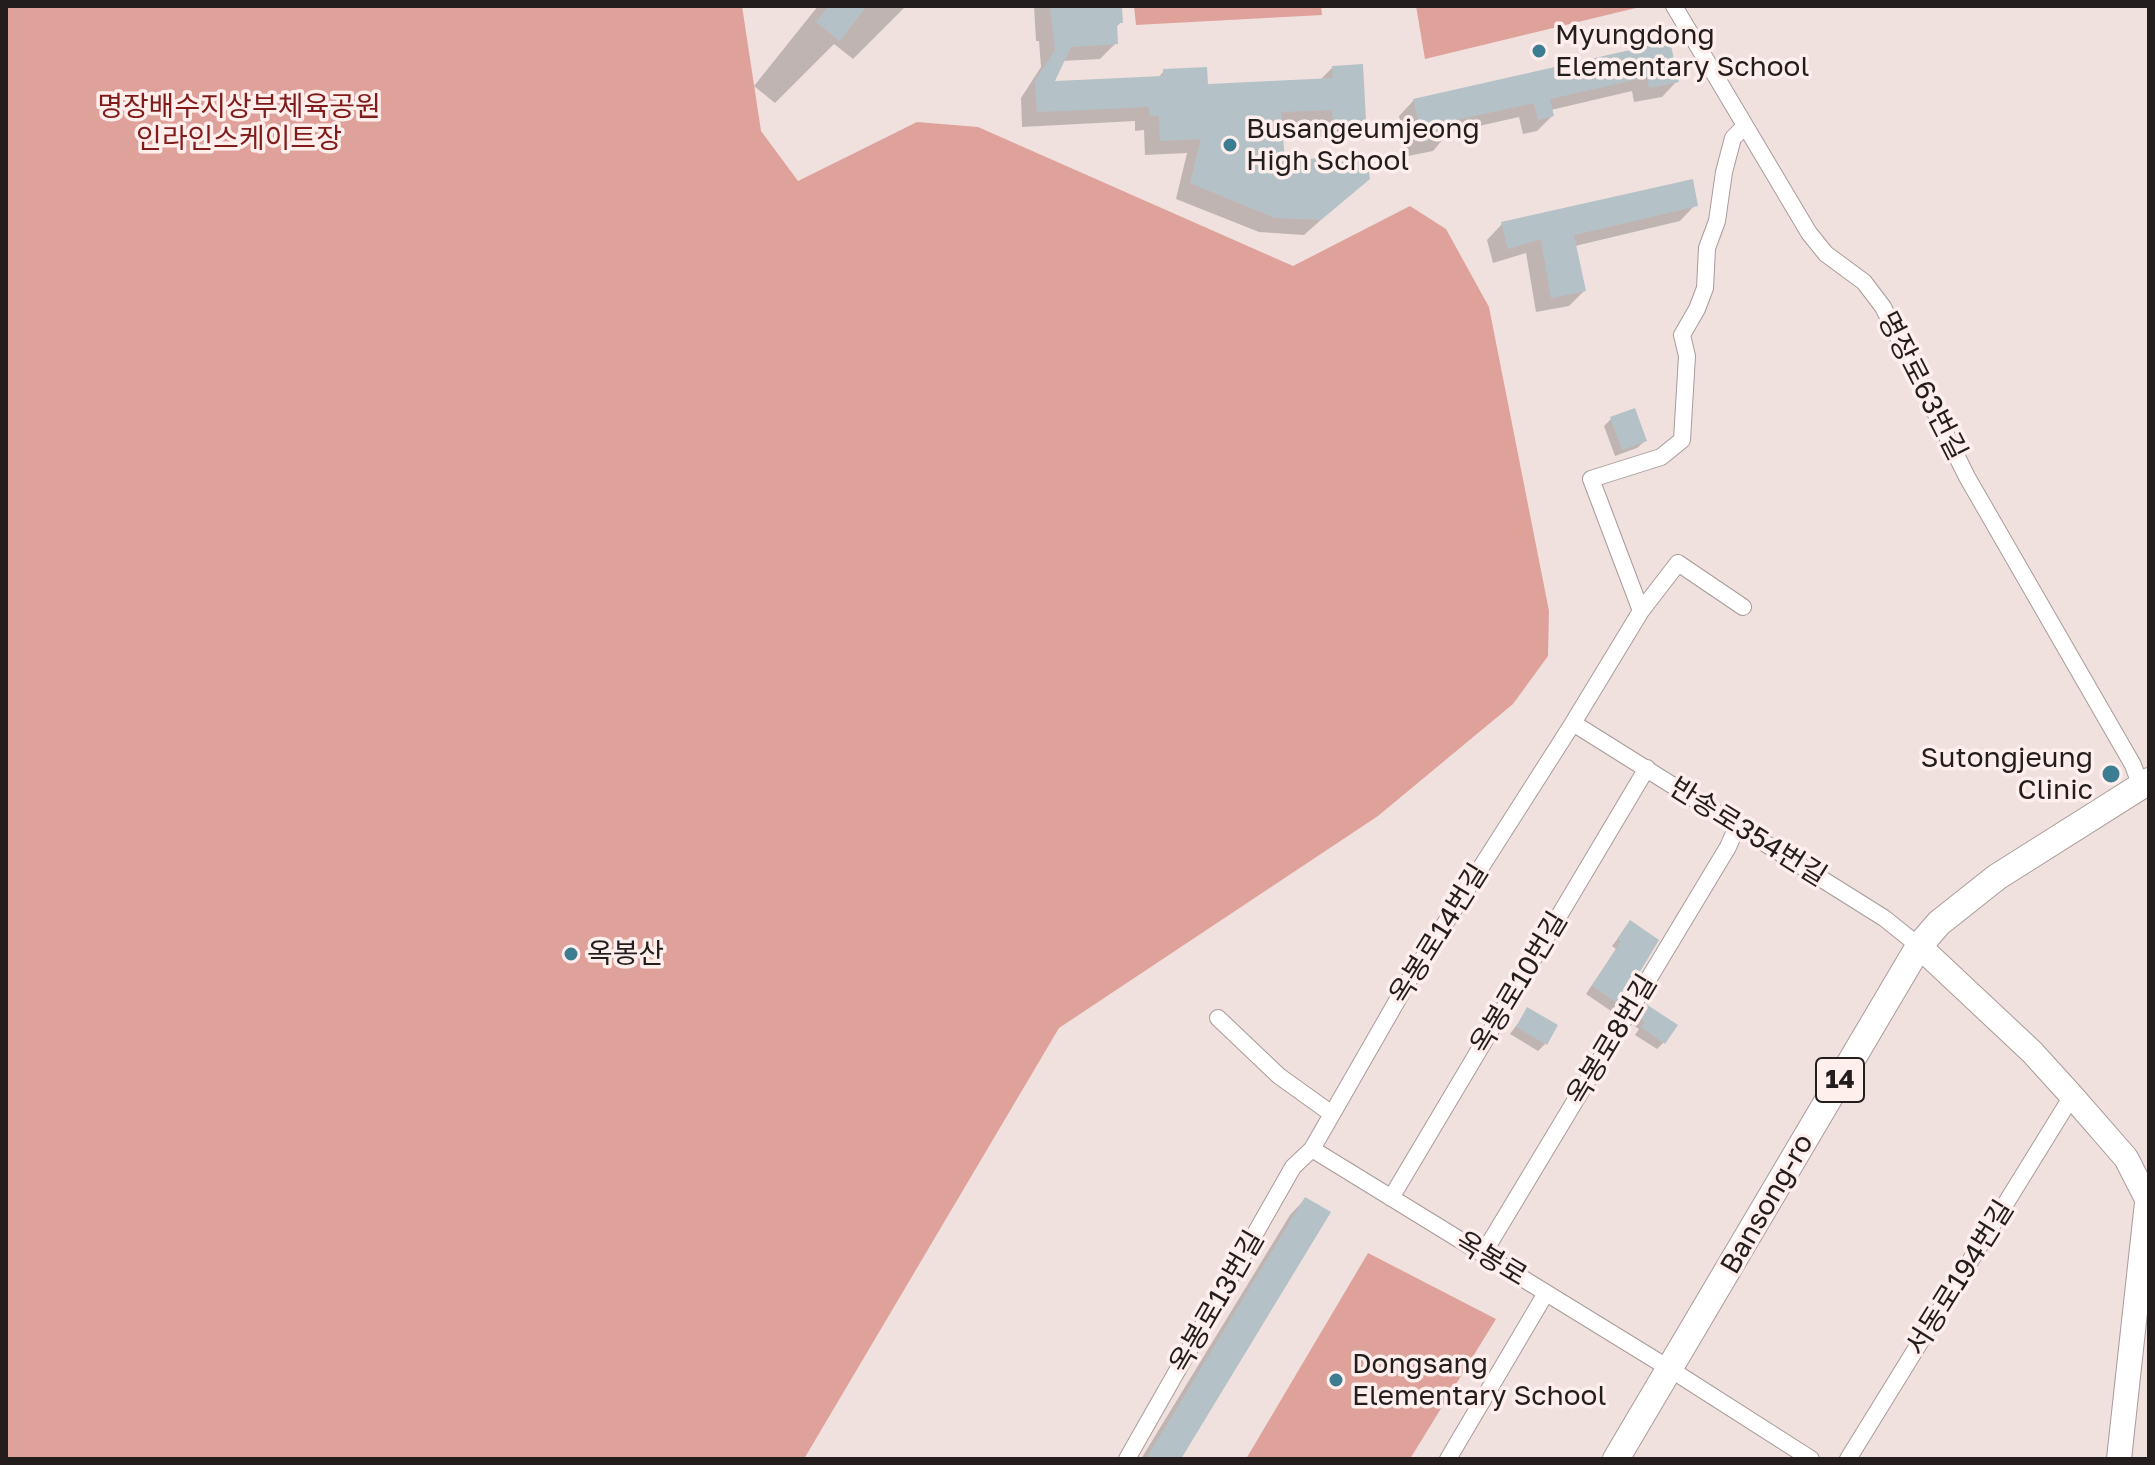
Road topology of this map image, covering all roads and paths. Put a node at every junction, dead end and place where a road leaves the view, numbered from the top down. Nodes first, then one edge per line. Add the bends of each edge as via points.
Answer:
1 (1674, 6) edge
2 (1745, 126) junction
3 (1743, 607) dead end
4 (1641, 611) junction
5 (1573, 723) junction
6 (1647, 768) junction
7 (2145, 784) edge
8 (1738, 824) junction
9 (1919, 946) junction
10 (1218, 1018) dead end
11 (2072, 1096) junction
12 (1332, 1114) junction
13 (1312, 1149) junction
14 (2147, 1190) edge
15 (1391, 1198) junction
16 (1483, 1254) junction
17 (1546, 1293) junction
18 (2143, 1302) edge
19 (1670, 1369) junction
20 (1127, 1459) edge
21 (1448, 1459) edge
22 (1616, 1459) edge
23 (1811, 1459) edge
24 (1848, 1459) edge
25 (2119, 1459) edge

1 - 2 street, 명장로63번길
2 - 4 street via 1733,138 1724,172 1707,248 1705,288 1682,335 1687,356 1682,440 1661,457 1591,479
2 - 7 street, 명장로63번길 via 1809,233 1826,254 1864,282 1883,307 1967,477
3 - 4 street, 옥봉로14번길 via 1678,563
4 - 5 street, 옥봉로14번길
5 - 6 street, 반송로354번길
5 - 12 street, 옥봉로14번길 via 1409,980
6 - 8 street, 반송로354번길
6 - 15 street, 옥봉로10번길
7 - 9 main road, Bansong-ro / 14 via 1997,877
8 - 9 street, 반송로354번길
8 - 16 street, 옥봉로8번길
9 - 11 street
9 - 19 main road, Bansong-ro / 14
10 - 12 street via 1279,1076
11 - 14 street
11 - 24 street, 서동로194번길
12 - 13 street, 옥봉로14번길
13 - 15 street, 옥봉로
13 - 20 street, 옥봉로13번길 via 1293,1167
14 - 18 street
15 - 16 street, 옥봉로
16 - 17 street, 옥봉로
17 - 19 street, 옥봉로
17 - 21 street
18 - 25 street
19 - 22 main road, Bansong-ro / 14
19 - 23 street, 옥봉로

